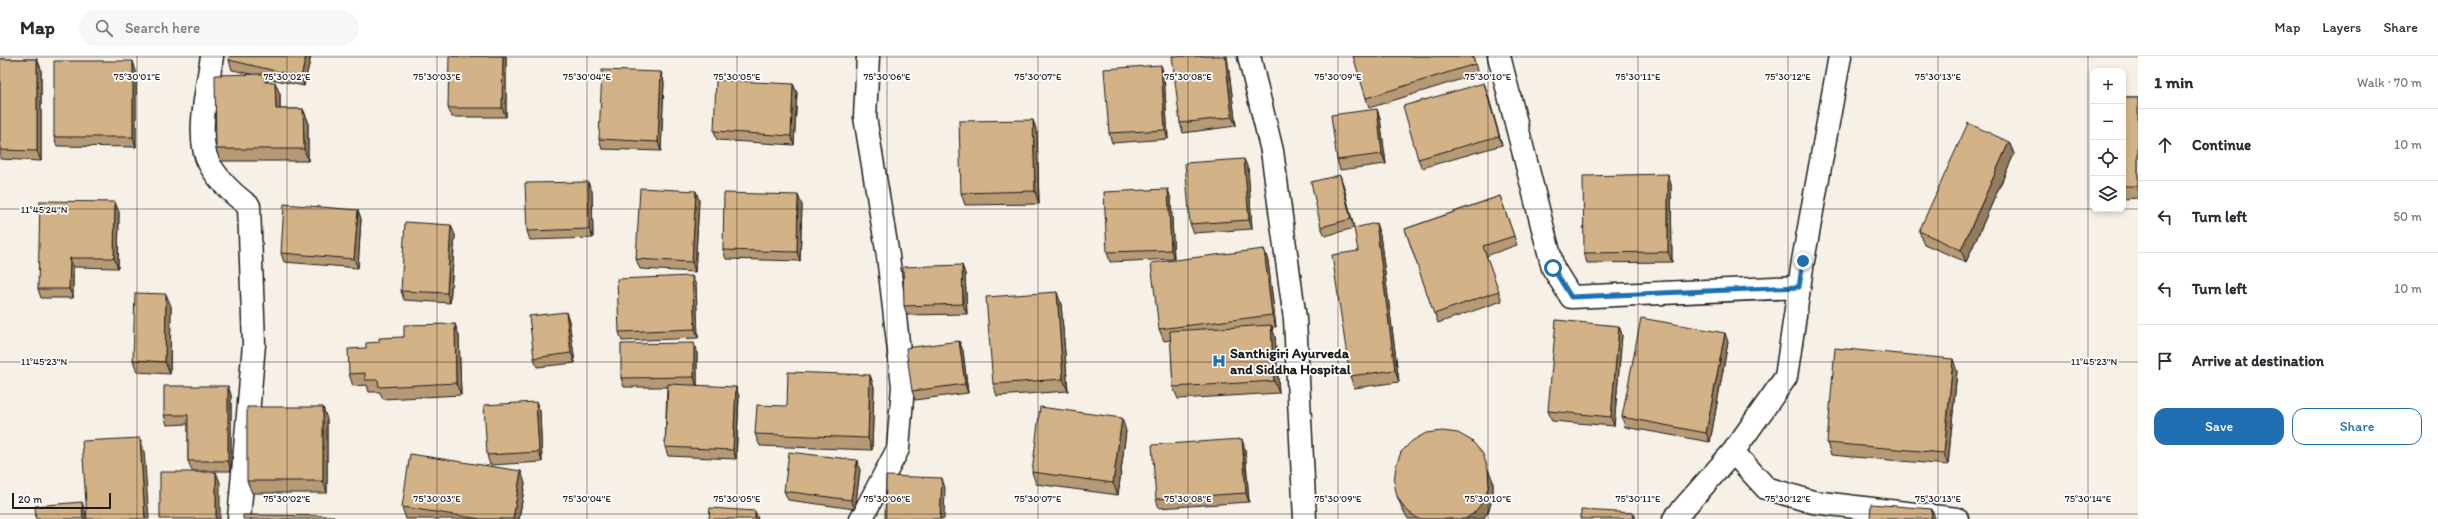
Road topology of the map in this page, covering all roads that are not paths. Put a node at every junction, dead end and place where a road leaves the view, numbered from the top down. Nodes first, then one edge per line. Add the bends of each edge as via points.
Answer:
1 (212, 56) edge
2 (868, 56) edge
3 (1249, 56) edge
4 (1499, 56) edge
5 (1840, 56) edge
6 (1799, 287) junction
7 (1733, 452) junction
8 (239, 519) edge
9 (861, 519) edge
10 (1305, 519) edge
11 (1674, 519) edge
12 (1957, 519) edge

1 - 8 street via 202,130 208,162 233,194 249,206 254,344
2 - 9 street via 865,117 888,256 903,386 898,449
3 - 10 street via 1272,151 1295,319
4 - 6 street via 1553,268 1571,297
5 - 6 street
6 - 7 street via 1786,377
7 - 11 street
7 - 12 street via 1766,488 1813,502

